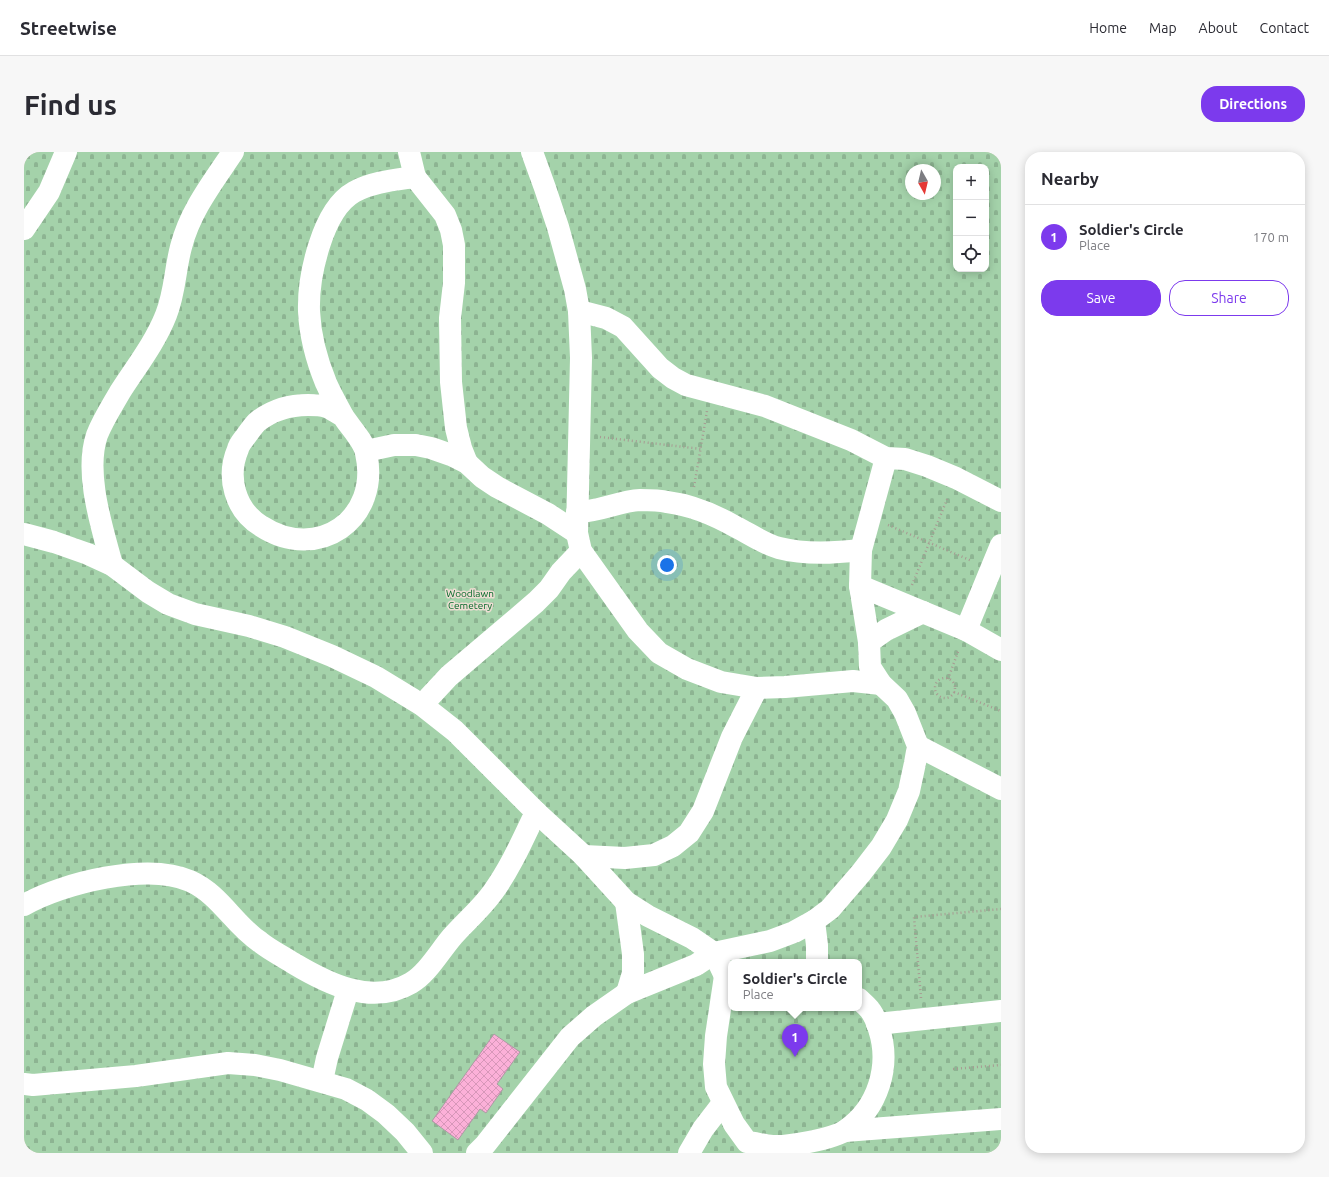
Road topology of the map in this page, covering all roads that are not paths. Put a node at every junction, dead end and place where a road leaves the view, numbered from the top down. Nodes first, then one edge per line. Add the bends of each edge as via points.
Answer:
1 (66, 152) edge
2 (233, 152) edge
3 (410, 152) edge
4 (532, 152) edge
5 (415, 177) junction
6 (24, 229) edge
7 (579, 311) junction
8 (343, 416) junction
9 (366, 451) junction
10 (886, 458) junction
11 (467, 463) junction
12 (1001, 501) edge
13 (577, 512) junction
14 (24, 534) edge
15 (579, 542) junction
16 (1001, 545) edge
17 (861, 550) junction
18 (112, 565) junction
19 (860, 586) junction
20 (914, 608) junction
21 (966, 630) junction
22 (869, 642) junction
23 (1001, 650) edge
24 (881, 684) junction
25 (757, 688) junction
26 (422, 705) junction
27 (918, 746) junction
28 (1001, 789) edge
29 (536, 812) junction
30 (584, 856) junction
31 (626, 902) junction
32 (24, 905) edge
33 (814, 921) junction
34 (714, 953) junction
35 (816, 959) edge
36 (728, 976) edge
37 (348, 990) junction
38 (627, 993) junction
39 (862, 1002) edge
40 (1001, 1011) edge
41 (877, 1024) junction
42 (322, 1081) junction
43 (24, 1084) edge
44 (723, 1103) junction
45 (1001, 1119) edge
46 (829, 1141) edge
47 (751, 1147) edge
48 (422, 1153) edge
49 (477, 1153) edge
50 (689, 1153) edge

1 - 6 lane via 49,192
2 - 18 lane via 197,205 188,225 180,247 172,295 158,334 119,394 97,436 93,474 95,495
3 - 5 lane
4 - 7 lane via 558,227
5 - 8 lane via 368,185 353,192 341,203 330,220 316,254 309,312 312,337 324,377
5 - 11 lane via 445,215 454,245 450,318 451,382 456,428
7 - 10 lane via 606,318 623,327 660,368 686,385 766,406 851,440
7 - 13 lane via 581,358
8 - 9 lane
8 - 9 lane via 325,406 295,405 283,408 257,422 238,448 232,475 238,501 246,514 260,526 288,538 324,538 341,529 353,518 362,502 369,473
9 - 11 lane via 394,445 416,445 444,452
10 - 12 lane via 905,459 926,466
10 - 17 lane
11 - 15 lane via 497,487 548,514
13 - 15 lane
13 - 17 lane via 639,500 668,502 709,514 780,548 814,552
14 - 18 lane via 54,542
15 - 25 lane via 638,630 659,653 687,669 721,682
15 - 26 lane via 549,589 448,676
16 - 21 lane
17 - 19 lane
18 - 26 lane via 168,604 195,614 285,637 376,677
19 - 20 lane
19 - 22 lane
20 - 21 lane
20 - 22 lane
21 - 23 lane
22 - 24 lane via 870,667
24 - 25 lane via 852,681
24 - 27 lane via 906,713
25 - 30 lane via 732,737 703,811 689,833 673,846 654,855 625,858
26 - 29 lane via 455,731
27 - 28 lane
27 - 33 lane via 909,791 897,820 881,847 830,909
29 - 30 lane
29 - 37 lane via 493,893 444,945 424,972 412,983 398,989 369,993
30 - 31 lane
31 - 34 lane
31 - 38 lane via 633,954 633,973
32 - 37 lane via 57,889 81,883 150,874 172,876 206,890 259,942 310,973
33 - 34 lane via 770,941
33 - 35 lane
34 - 36 lane
34 - 38 lane via 696,965
36 - 44 lane via 716,1036 714,1064 716,1087
37 - 42 lane
38 - 49 lane via 570,1037
39 - 41 lane via 870,1010
40 - 41 lane
41 - 46 lane via 884,1061 874,1099 863,1115
42 - 43 lane via 255,1064 228,1063 136,1076
42 - 48 lane via 346,1089 386,1114
44 - 47 lane
44 - 50 lane
45 - 46 lane
46 - 47 lane

